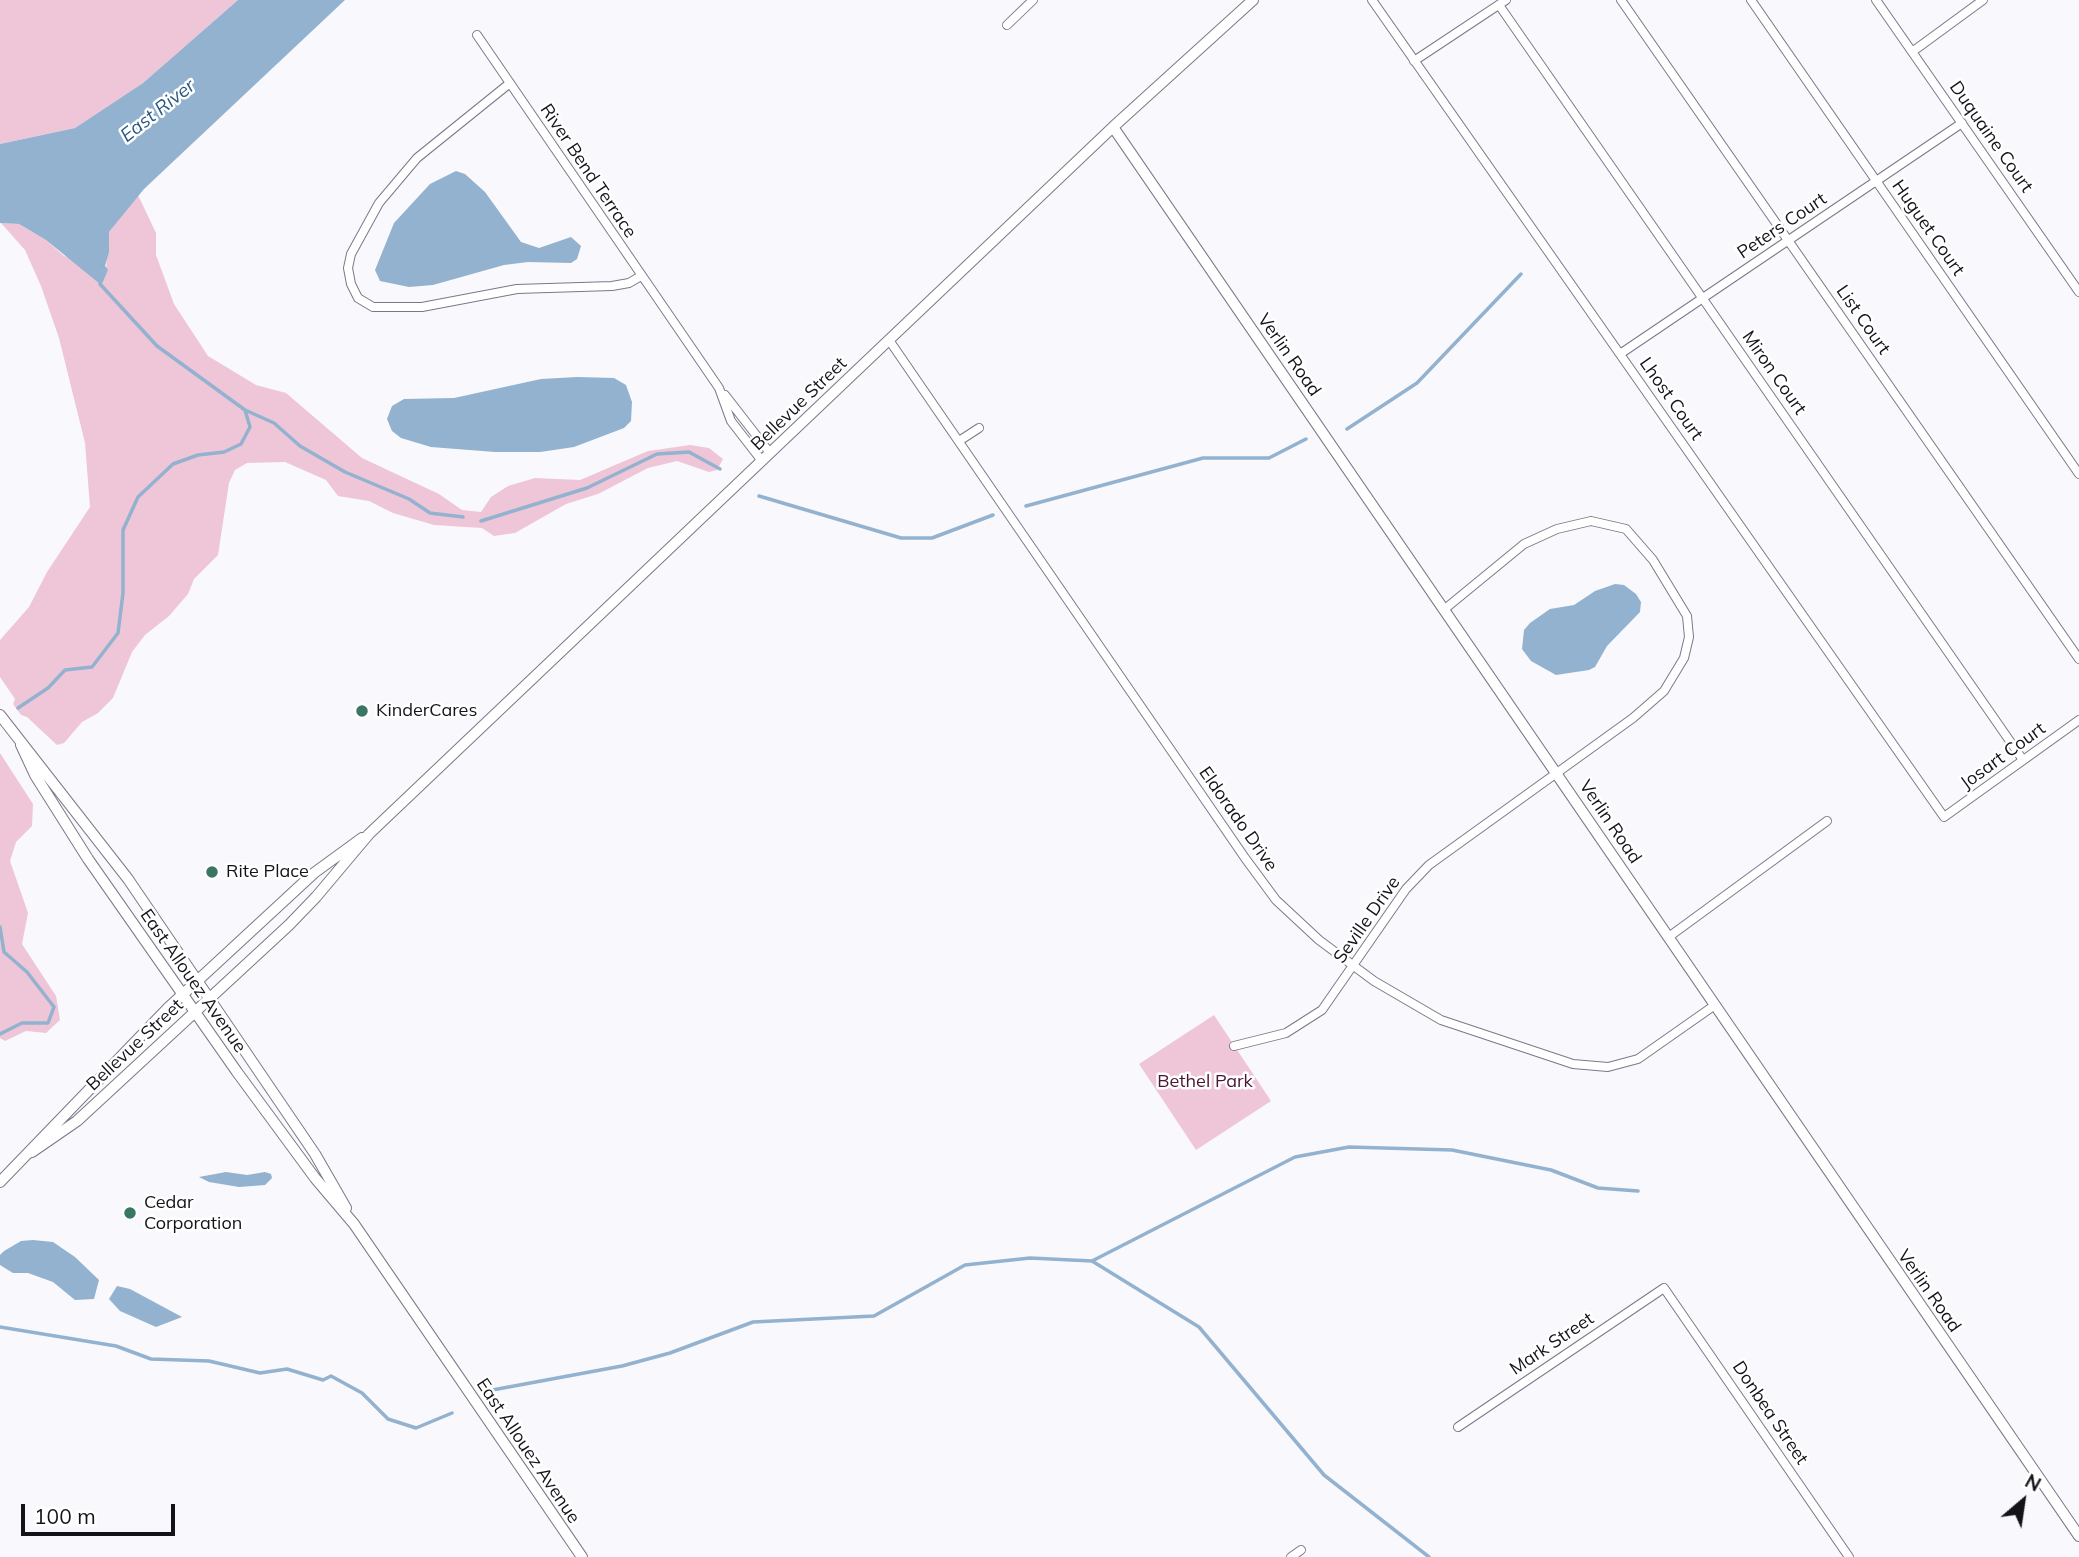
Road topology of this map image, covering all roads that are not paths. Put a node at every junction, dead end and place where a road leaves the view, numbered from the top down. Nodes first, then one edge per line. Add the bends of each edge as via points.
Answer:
1 (1034, 0) edge
2 (1253, 0) edge
3 (1372, 0) edge
4 (1621, 0) edge
5 (1751, 0) edge
6 (1877, 0) edge
7 (1983, 0) edge
8 (1502, 2) edge
9 (1007, 25) dead end
10 (477, 34) dead end
11 (1912, 52) junction
12 (1414, 61) junction
13 (510, 83) junction
14 (1962, 123) junction
15 (1113, 127) junction
16 (1876, 181) junction
17 (1788, 240) junction
18 (640, 276) junction
19 (2079, 292) edge
20 (1703, 298) junction
21 (889, 340) junction
22 (1620, 355) junction
23 (719, 387) junction
24 (979, 428) dead end
25 (959, 441) junction
26 (770, 453) junction
27 (762, 461) junction
28 (2079, 474) edge
29 (1446, 608) junction
30 (2079, 659) edge
31 (0, 715) edge
32 (2079, 720) edge
33 (21, 745) junction
34 (2023, 760) junction
35 (1558, 775) junction
36 (1944, 817) joint
37 (1827, 821) dead end
38 (369, 834) junction
39 (1670, 936) junction
40 (1354, 966) junction
41 (200, 982) junction
42 (183, 996) junction
43 (210, 998) junction
44 (1716, 1005) junction
45 (194, 1012) junction
46 (1234, 1046) dead end
47 (32, 1152) junction
48 (0, 1182) edge
49 (354, 1224) junction
50 (1664, 1288) joint
51 (1458, 1427) dead end
52 (2079, 1536) edge
53 (1301, 1550) dead end
54 (582, 1557) edge
55 (1291, 1557) edge
56 (1849, 1557) edge

1 - 9 street
2 - 15 street, Bellevue Street
3 - 12 street, Lhost Court
4 - 17 street, List Court
5 - 16 street, Huguet Court
6 - 11 street, Duquaine Court
7 - 11 street
8 - 12 street
8 - 20 street, Miron Court
10 - 13 street, River Bend Terrace
11 - 14 street, Duquaine Court
12 - 22 street, Lhost Court
13 - 18 street, River Bend Terrace
13 - 18 street via 418,158 379,203 351,254 348,268 358,298 373,307 422,307 517,289 612,286
14 - 16 street, Peters Court
14 - 19 street, Duquaine Court
15 - 21 street, Bellevue Street
15 - 29 street, Verlin Road
16 - 17 street, Peters Court
16 - 28 street, Huguet Court
17 - 20 street, Peters Court
17 - 30 street, List Court
18 - 23 street, River Bend Terrace
20 - 22 street, Peters Court
20 - 34 street, Miron Court
21 - 25 street, Eldorado Drive
21 - 26 street, Bellevue Street
22 - 36 street, Lhost Court
23 - 26 street
23 - 27 street, River Bend Terrace via 731,421
24 - 25 street
25 - 40 street, Eldorado Drive via 1276,900
26 - 27 street, Bellevue Street
27 - 38 street, Bellevue Street
29 - 35 street, Verlin Road
29 - 35 street via 1524,544 1591,521 1626,529 1671,587 1688,615 1684,658 1664,691
31 - 33 street, East Allouez Avenue
32 - 34 street, Josart Court
33 - 41 street, East Allouez Avenue via 104,847
33 - 42 street, East Allouez Avenue via 88,859
34 - 36 street, Josart Court
35 - 39 street, Verlin Road
35 - 40 street, Seville Drive via 1429,865 1406,889
37 - 39 street
38 - 41 street, Bellevue Street via 314,873
38 - 43 street, Bellevue Street via 316,897
39 - 44 street, Verlin Road
40 - 44 street, Eldorado Drive via 1441,1020 1573,1064 1608,1068 1638,1059
40 - 46 street, Seville Drive via 1322,1010 1305,1023 1286,1034
41 - 42 street, Bellevue Street
41 - 43 street, East Allouez Avenue
42 - 45 street, East Allouez Avenue
42 - 47 street, Bellevue Street via 91,1084
43 - 45 street, Bellevue Street
43 - 49 street, East Allouez Avenue via 315,1154
44 - 52 street, Verlin Road
45 - 47 street, Bellevue Street via 77,1121
45 - 49 street, East Allouez Avenue
47 - 48 street, Bellevue Street
49 - 54 street, East Allouez Avenue
50 - 51 street, Mark Street
50 - 56 street, Donbea Street
53 - 55 street

